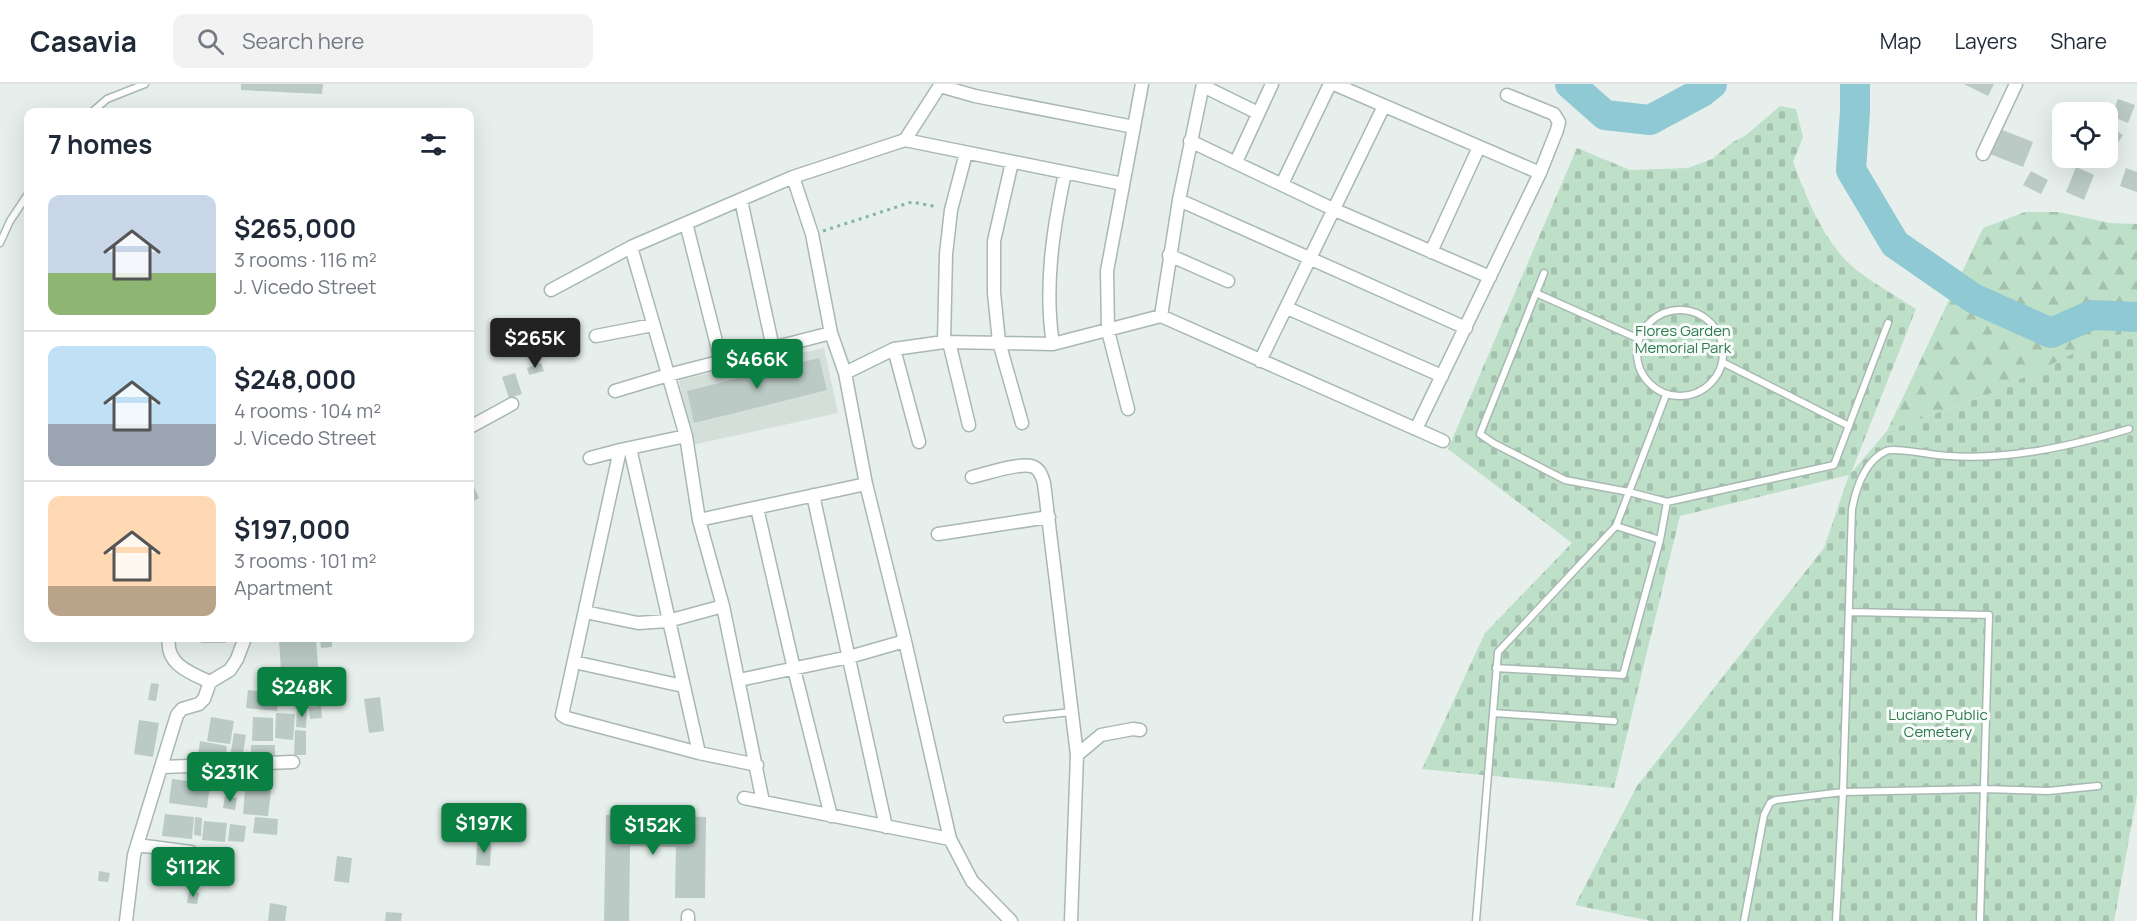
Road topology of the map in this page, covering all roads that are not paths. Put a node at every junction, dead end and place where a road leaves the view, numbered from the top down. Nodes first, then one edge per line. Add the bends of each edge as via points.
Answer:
1 (145, 84) edge
2 (1142, 84) edge
3 (1272, 84) edge
4 (1332, 84) edge
5 (2016, 84) edge
6 (940, 85) edge
7 (1203, 85) edge
8 (1507, 95) dead end
9 (1384, 106) junction
10 (97, 108) edge
11 (1258, 113) junction
12 (1134, 127) junction
13 (905, 140) junction
14 (1190, 141) junction
15 (1479, 147) junction
16 (966, 153) junction
17 (1983, 154) dead end
18 (1012, 162) junction
19 (1236, 162) junction
20 (1065, 173) junction
21 (1540, 173) junction
22 (793, 177) junction
23 (1123, 184) junction
24 (1282, 184) junction
25 (24, 200) edge
26 (741, 200) junction
27 (1179, 200) junction
28 (1335, 210) junction
29 (686, 223) junction
30 (0, 243) edge
31 (631, 247) junction
32 (1431, 252) junction
33 (1169, 255) junction
34 (1311, 259) junction
35 (1545, 273) dead end
36 (1490, 277) junction
37 (1228, 281) dead end
38 (550, 291) dead end
39 (1536, 293) junction
40 (1287, 308) junction
41 (1161, 316) junction
42 (1888, 323) dead end
43 (653, 325) junction
44 (1466, 328) junction
45 (1108, 331) junction
46 (831, 333) junction
47 (596, 336) dead end
48 (1639, 339) junction
49 (947, 342) junction
50 (999, 342) junction
51 (1053, 344) junction
52 (773, 348) junction
53 (894, 349) junction
54 (721, 361) junction
55 (1260, 361) junction
56 (1722, 362) junction
57 (846, 373) junction
58 (668, 375) junction
59 (1442, 376) junction
60 (615, 391) dead end
61 (1666, 395) junction
62 (512, 404) dead end
63 (1128, 409) dead end
64 (1022, 423) dead end
65 (474, 425) edge
66 (969, 425) dead end
67 (1849, 426) junction
68 (1416, 429) junction
69 (2129, 429) dead end
70 (686, 436) junction
71 (1443, 441) dead end
72 (919, 442) dead end
73 (625, 449) junction
74 (590, 458) dead end
75 (972, 477) dead end
76 (866, 484) junction
77 (1629, 492) junction
78 (813, 495) junction
79 (1667, 502) junction
80 (757, 508) junction
81 (1049, 517) junction
82 (699, 520) junction
83 (1616, 525) junction
84 (938, 534) dead end
85 (1660, 540) junction
86 (723, 606) junction
87 (585, 612) junction
88 (1850, 612) junction
89 (668, 621) junction
90 (905, 641) junction
91 (168, 642) edge
92 (243, 642) edge
93 (849, 657) junction
94 (574, 662) junction
95 (1496, 668) junction
96 (794, 669) junction
97 (739, 680) junction
98 (210, 682) junction
99 (683, 686) junction
100 (1072, 712) junction
101 (1493, 713) junction
102 (1007, 719) dead end
103 (1614, 721) dead end
104 (1140, 730) dead end
105 (699, 753) junction
106 (1077, 755) junction
107 (293, 762) dead end
108 (757, 765) junction
109 (162, 766) junction
110 (2098, 786) dead end
111 (1984, 789) junction
112 (1843, 792) junction
113 (744, 798) dead end
114 (764, 802) junction
115 (831, 816) junction
116 (886, 827) junction
117 (950, 839) junction
118 (137, 845) junction
119 (191, 852) dead end
120 (126, 921) edge
121 (1011, 921) edge
122 (1071, 921) edge
123 (1476, 921) edge
124 (1744, 921) edge
125 (1836, 921) edge
126 (1980, 921) edge

1 - 10 lane via 107,99
2 - 12 street
3 - 11 street
4 - 9 street
4 - 24 street
5 - 17 street
6 - 12 street via 975,96
6 - 13 street
7 - 11 street
7 - 14 street
8 - 21 street via 1554,114 1559,122
9 - 15 street
9 - 28 street
11 - 19 street
12 - 23 street
13 - 16 street
13 - 22 street
14 - 19 street
14 - 27 street
15 - 21 street
15 - 32 street
16 - 18 street
16 - 49 street via 951,210 946,254
18 - 20 street
18 - 50 street via 994,241
19 - 24 street
20 - 23 street
20 - 51 street via 1050,262
21 - 36 street
22 - 26 street
22 - 46 street via 812,234
23 - 45 street via 1107,271
24 - 28 street
25 - 30 lane
26 - 29 street
26 - 52 street
27 - 33 street
27 - 34 street
28 - 32 street
28 - 34 street
29 - 31 street
29 - 54 street
31 - 38 street
31 - 43 street
32 - 36 street
33 - 37 street
33 - 41 street
34 - 40 street
34 - 44 street
35 - 39 lane
36 - 44 street
39 - 48 lane
39 - 77 lane via 1480,435 1553,476
40 - 55 street
40 - 59 street
41 - 45 street
41 - 55 street
42 - 67 lane
43 - 47 street
43 - 58 street
44 - 59 street
45 - 51 street
45 - 63 street
46 - 52 street
46 - 57 street
48 - 56 lane via 1654,318 1666,312 1692,312 1704,317 1716,331 1723,349
48 - 61 lane via 1641,372 1656,390
49 - 50 street
49 - 53 street
49 - 66 street
50 - 51 street
50 - 64 street
52 - 54 street
53 - 57 street
53 - 72 street
54 - 58 street
55 - 68 street
56 - 61 lane via 1711,384 1701,391 1690,396
56 - 67 lane
57 - 76 street
58 - 60 street
58 - 70 street
59 - 68 street
61 - 77 lane
62 - 65 street
67 - 79 lane via 1834,465
68 - 71 street
69 - 88 lane via 2067,446 1979,457 1892,449 1885,452 1865,473 1854,501
70 - 73 street
70 - 82 street
73 - 74 street
73 - 87 street
73 - 89 street
75 - 81 street via 1026,465 1035,467 1044,483
76 - 78 street
76 - 90 street
77 - 79 lane
77 - 83 lane
78 - 80 street
78 - 93 street
79 - 85 lane
80 - 82 street
80 - 96 street
81 - 84 street
81 - 100 street
82 - 86 street
83 - 85 lane
83 - 95 lane via 1498,652
85 - 95 lane via 1623,675
86 - 89 street
86 - 97 street
87 - 89 street via 638,623
87 - 94 street
88 - 111 lane via 1989,615
88 - 112 lane
89 - 99 street
90 - 93 street
90 - 117 street
91 - 98 street via 180,668
92 - 98 street via 230,670
93 - 96 street
93 - 116 street
94 - 99 street
94 - 105 street via 562,715
95 - 101 lane
96 - 97 street
96 - 115 street
97 - 108 street
98 - 109 street via 200,704 182,709 177,715
99 - 105 street
100 - 102 lane
100 - 106 street
101 - 103 lane
101 - 123 lane
104 - 106 street via 1101,735
105 - 108 street
106 - 122 street
107 - 109 street
108 - 114 street
109 - 118 street
110 - 111 lane via 2048,791
111 - 112 lane
111 - 126 lane
112 - 124 lane via 1782,798 1770,803 1764,815
112 - 125 lane
113 - 114 street
114 - 115 street
115 - 116 street
116 - 117 street
117 - 121 street via 972,881
118 - 119 street
118 - 120 street

